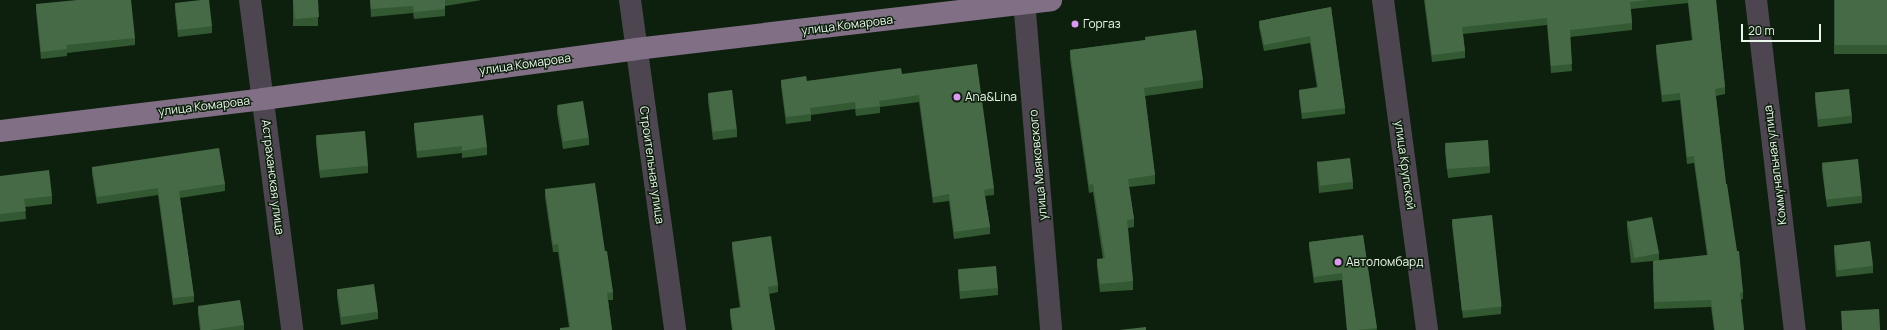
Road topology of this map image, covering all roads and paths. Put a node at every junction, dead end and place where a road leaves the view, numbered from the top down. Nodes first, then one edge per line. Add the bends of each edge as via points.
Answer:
1 (250, 0) edge
2 (630, 0) edge
3 (1051, 0) edge
4 (1383, 0) edge
5 (1756, 0) edge
6 (1024, 2) edge
7 (636, 49) junction
8 (263, 99) junction
9 (0, 131) edge
10 (292, 330) edge
11 (675, 330) edge
12 (1051, 330) edge
13 (1427, 330) edge
14 (1795, 330) edge

1 - 8 street, Астраханская улица
2 - 7 street, Строительная улица
3 - 6 main road, улица Комарова
4 - 13 street, улица Крупской
5 - 14 street, Коммунальная улица
6 - 7 main road, улица Комарова
6 - 12 street, улица Маяковского
7 - 8 main road, улица Комарова
7 - 11 street, Строительная улица
8 - 9 main road, улица Комарова
8 - 10 street, Астраханская улица

